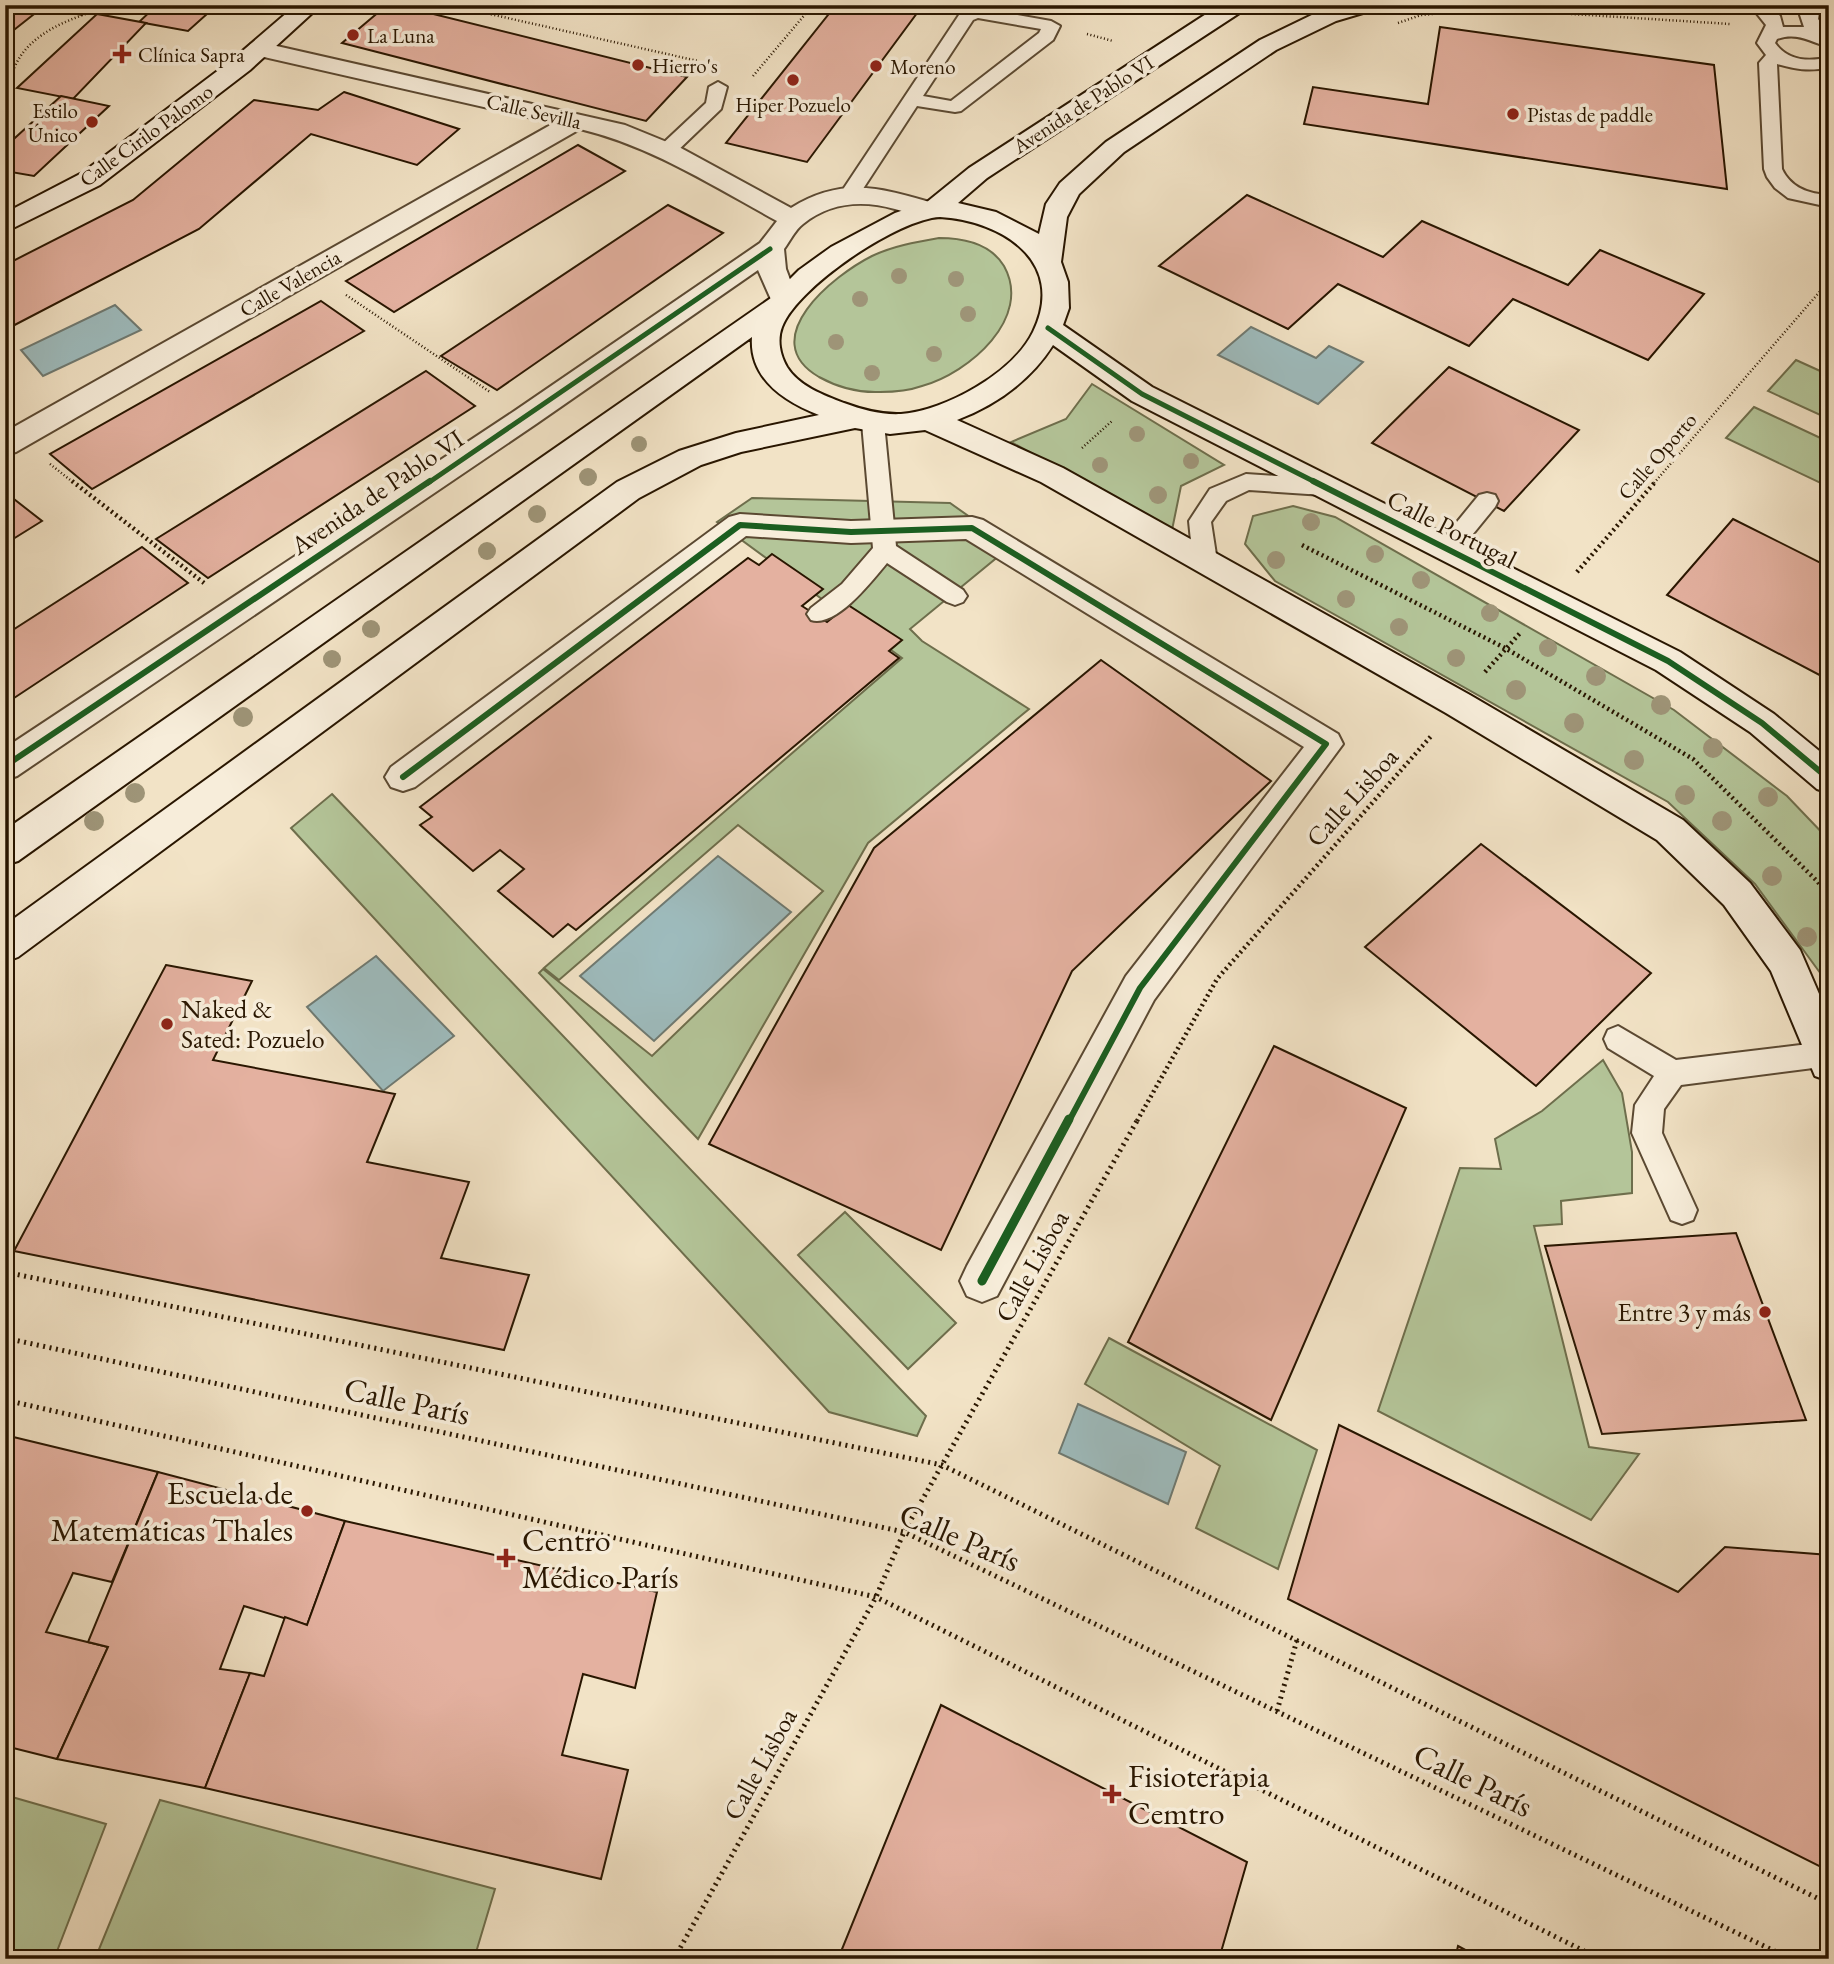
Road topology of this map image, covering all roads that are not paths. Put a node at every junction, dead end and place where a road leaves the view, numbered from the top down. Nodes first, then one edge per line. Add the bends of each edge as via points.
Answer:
1 (310, 5) edge
2 (1236, 5) edge
3 (1365, 5) edge
4 (1758, 5) edge
5 (1812, 5) edge
6 (1773, 30) junction
7 (1826, 40) edge
8 (259, 49) junction
9 (1775, 55) junction
10 (1829, 62) edge
11 (718, 87) dead end
12 (913, 100) junction
13 (576, 121) junction
14 (666, 151) junction
15 (850, 194) junction
16 (1829, 201) edge
17 (932, 209) junction
18 (792, 219) junction
19 (5, 224) edge
20 (770, 248) junction
21 (1049, 260) junction
22 (780, 302) junction
23 (1048, 328) junction
24 (928, 419) junction
25 (863, 420) junction
26 (11, 442) edge
27 (1323, 487) junction
28 (1487, 501) dead end
29 (884, 541) junction
30 (1447, 550) junction
31 (1205, 561) junction
32 (955, 596) dead end
33 (819, 614) dead end
34 (5, 766) edge
35 (402, 777) dead end
36 (1829, 779) edge
37 (5, 850) edge
38 (5, 946) edge
39 (1618, 1039) dead end
40 (1827, 1059) edge
41 (1673, 1073) junction
42 (1682, 1210) dead end
43 (982, 1281) dead end

1 - 8 street, Calle Cirilo Palomo
2 - 17 street, Avenida de Pablo VI via 978,173
3 - 21 street via 1328,16 1268,45 1115,147 1059,204
4 - 6 lane via 1771,16
5 - 7 lane via 1811,26
6 - 7 lane via 1795,30
6 - 9 lane via 1766,43
8 - 13 street, Calle Sevilla
8 - 19 street, Calle Cirilo Palomo via 91,179
9 - 10 lane via 1807,65
9 - 16 lane via 1768,63 1777,182 1796,195
11 - 14 lane via 715,105
12 - 12 lane via 956,107 1046,36 1051,26 978,13 967,16
12 - 15 lane
13 - 14 street, Calle Sevilla via 616,130
13 - 26 street, Calle Valencia
14 - 18 street, Calle Sevilla
15 - 17 street
15 - 18 street
17 - 21 street via 996,220 1037,243
17 - 22 street via 874,232 811,274
18 - 20 street, Avenida de Pablo VI
20 - 22 street
20 - 34 street, Avenida de Pablo VI
21 - 23 street via 1056,307
22 - 25 street via 768,325 766,345 774,374 798,394
22 - 37 street
23 - 24 street via 1037,348 1008,379 960,408
23 - 27 street, Calle Portugal via 1142,394
24 - 25 street via 900,424
24 - 31 street via 1052,475
25 - 29 lane
25 - 38 street via 713,451 628,490
27 - 30 street, Calle Portugal
27 - 31 lane via 1246,482 1218,495 1200,521
28 - 30 lane
29 - 32 lane
29 - 33 lane via 850,590
29 - 35 street via 740,525
29 - 43 street via 972,528 1326,744 1140,988
30 - 36 street, Calle Portugal via 1668,661 1762,723
31 - 40 street via 1670,830 1737,894 1786,962
39 - 41 lane
40 - 41 lane
41 - 42 lane via 1650,1105 1647,1133

